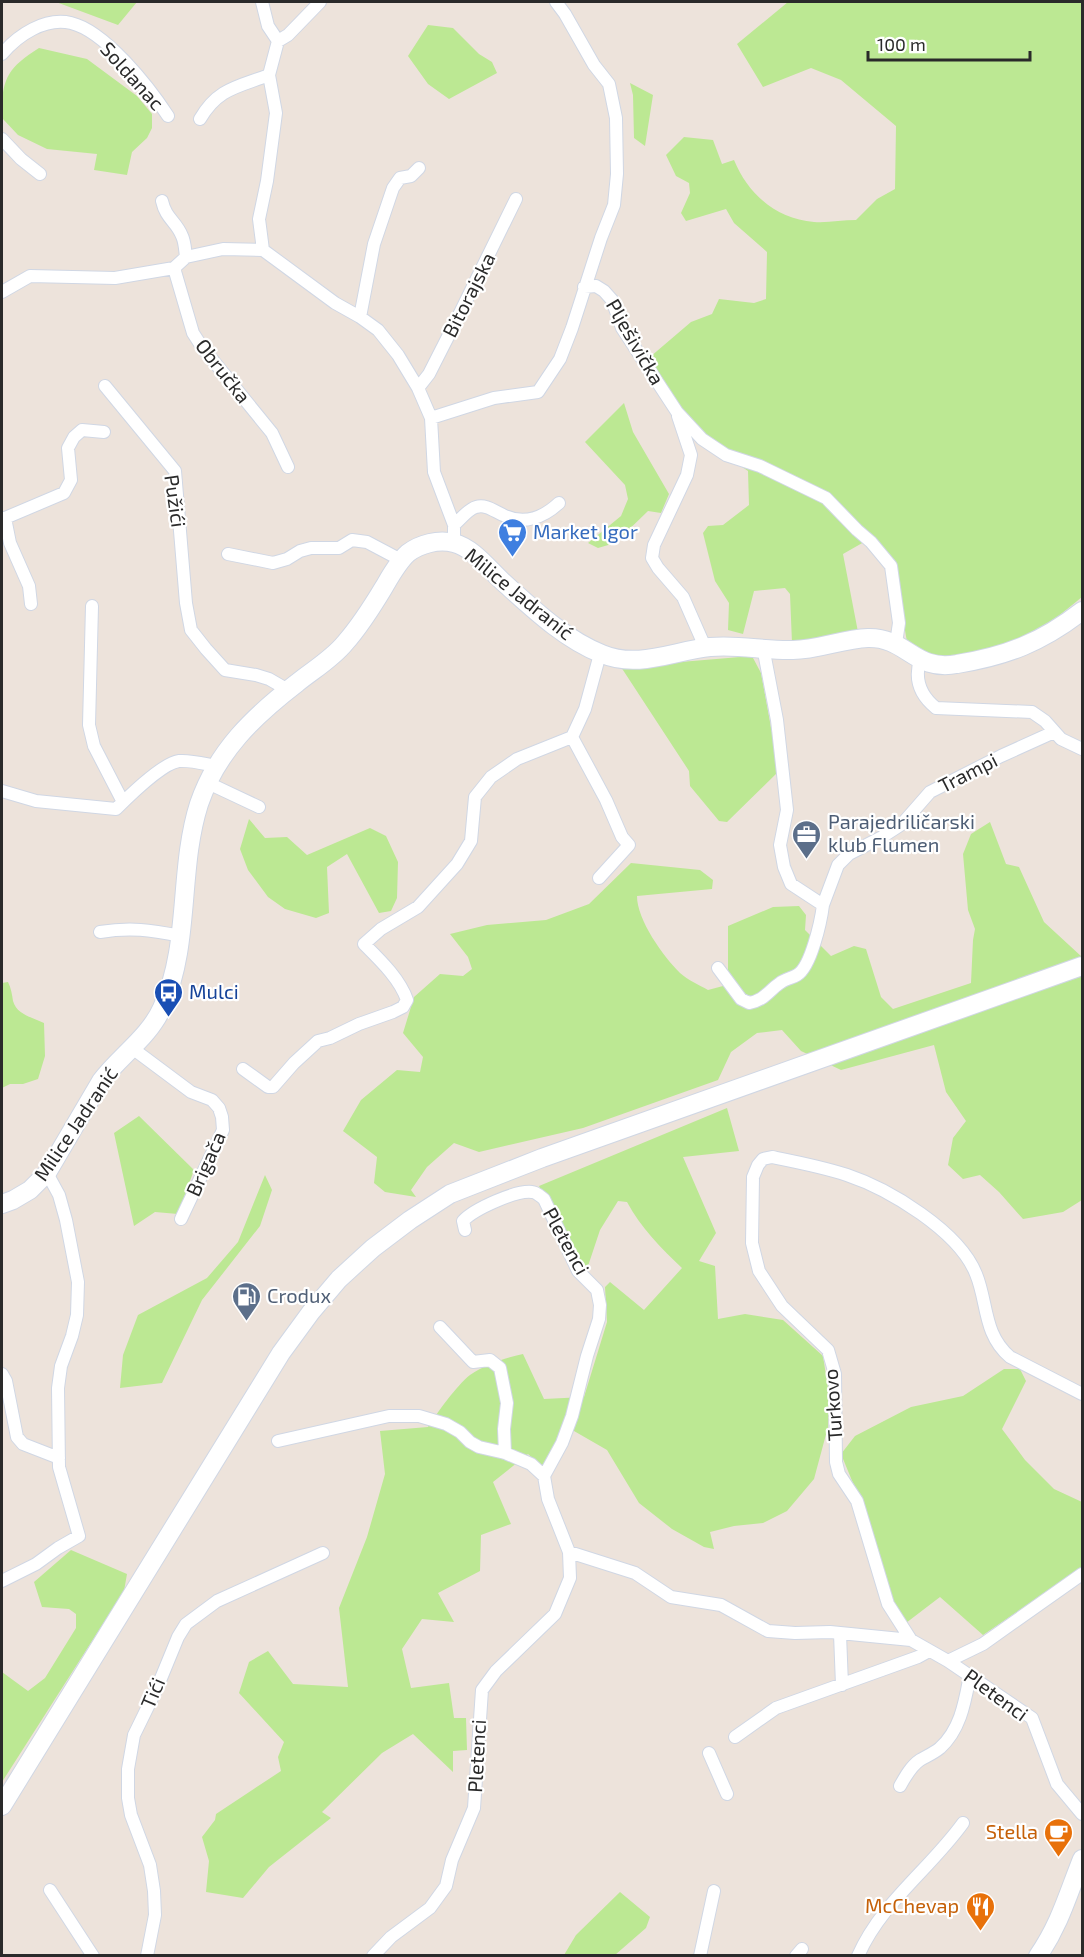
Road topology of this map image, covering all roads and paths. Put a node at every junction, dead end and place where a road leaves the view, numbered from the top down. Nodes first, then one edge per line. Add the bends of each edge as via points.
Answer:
1 (262, 2) edge
2 (320, 2) edge
3 (556, 2) edge
4 (278, 41) junction
5 (2, 54) edge
6 (269, 75) junction
7 (168, 116) dead end
8 (200, 118) dead end
9 (2, 139) edge
10 (419, 168) dead end
11 (40, 174) dead end
12 (516, 199) dead end
13 (162, 201) dead end
14 (263, 250) junction
15 (186, 256) junction
16 (174, 268) junction
17 (584, 287) junction
18 (2, 292) edge
19 (360, 317) junction
20 (105, 386) dead end
21 (418, 388) junction
22 (676, 412) junction
23 (431, 418) junction
24 (104, 432) dead end
25 (288, 467) dead end
26 (559, 503) dead end
27 (3, 518) edge
28 (454, 534) junction
29 (228, 554) dead end
30 (401, 560) junction
31 (31, 604) dead end
32 (92, 606) dead end
33 (1083, 610) edge
34 (896, 643) junction
35 (705, 647) junction
36 (763, 647) junction
37 (600, 654) junction
38 (920, 660) junction
39 (288, 690) junction
40 (1054, 732) junction
41 (572, 736) junction
42 (1083, 749) edge
43 (216, 766) junction
44 (208, 783) junction
45 (2, 791) edge
46 (123, 802) junction
47 (259, 807) dead end
48 (599, 878) dead end
49 (823, 905) junction
50 (100, 932) dead end
51 (181, 936) junction
52 (1083, 966) edge
53 (718, 968) dead end
54 (132, 1048) junction
55 (243, 1068) dead end
56 (47, 1173) junction
57 (2, 1204) edge
58 (181, 1219) dead end
59 (465, 1230) dead end
60 (440, 1327) dead end
61 (2, 1374) edge
62 (1083, 1394) edge
63 (278, 1441) dead end
64 (505, 1453) junction
65 (59, 1458) junction
66 (839, 1474) joint
67 (544, 1476) junction
68 (569, 1552) junction
69 (323, 1553) dead end
70 (1083, 1574) edge
71 (2, 1581) edge
72 (840, 1634) junction
73 (911, 1640) junction
74 (929, 1651) junction
75 (948, 1661) junction
76 (969, 1675) junction
77 (842, 1685) junction
78 (735, 1737) dead end
79 (709, 1753) dead end
80 (900, 1786) dead end
81 (727, 1794) dead end
82 (2, 1806) edge
83 (1083, 1814) edge
84 (963, 1823) dead end
85 (1083, 1859) edge
86 (50, 1890) dead end
87 (714, 1892) dead end
88 (93, 1956) edge
89 (147, 1956) edge
90 (373, 1956) edge
91 (700, 1956) edge
92 (858, 1956) edge
93 (1038, 1956) edge

1 - 4 street via 268,26
2 - 4 street
3 - 17 street, Plješivička via 609,84 616,118 614,205
4 - 6 street
5 - 7 street, Soldanac via 9,45 40,26 72,23 109,45
6 - 8 street via 222,93
6 - 14 street via 276,113 259,219
9 - 11 street
10 - 19 street via 411,176 400,178 393,188 374,244
12 - 21 street, Bitorajska via 429,374
13 - 15 street via 164,212 184,238
14 - 15 street via 223,249
14 - 19 street via 327,298
15 - 16 street
16 - 18 street via 115,278 30,276
16 - 25 street, Obručka via 193,333 273,433
17 - 22 street, Plješivička via 596,286 612,300 622,328
17 - 23 street, Plješivička via 560,359 538,392 494,398
19 - 21 street via 378,330
20 - 39 street, Pužići via 175,471 191,630 225,670 269,679
21 - 23 street
22 - 34 street via 702,439 726,455 760,466 826,498 871,542 891,566 899,623
22 - 35 street via 691,455 687,475 654,545 652,558 683,597
23 - 28 street via 434,472
24 - 27 street via 82,430 74,437 68,448 71,480 64,493
26 - 28 street, Milice Jadranić via 528,520 477,507
27 - 31 street via 29,586
28 - 30 street, Milice Jadranić via 420,546
28 - 37 street, Milice Jadranić via 542,616
29 - 30 street via 273,563 310,548 339,548 352,540 367,542
30 - 39 street, Milice Jadranić via 342,647
32 - 46 street via 89,724 94,746
33 - 38 street, Milice Jadranić via 1039,640 1010,652 944,666
34 - 36 street, Milice Jadranić via 869,638 810,649
34 - 38 street, Milice Jadranić
35 - 36 street, Milice Jadranić
35 - 37 street, Milice Jadranić via 628,661
36 - 49 street via 777,720 787,810 780,845 784,867 791,885
37 - 41 street via 585,709
38 - 40 street via 919,686 936,708 1032,712
39 - 43 street, Milice Jadranić via 245,727
40 - 42 street via 1060,740
40 - 49 street, Trampi via 930,792 902,824 849,854 838,865
41 - 48 street via 629,846
41 - 55 street via 517,759 491,777 475,797 471,841 457,864 418,907 381,928 364,944 404,991 407,1000 403,1007 318,1041 273,1087
43 - 44 street, Milice Jadranić
43 - 46 street via 178,761 150,778
44 - 47 street
44 - 51 street, Milice Jadranić via 192,832
45 - 46 street via 36,801 116,809
49 - 53 street via 805,968 780,982 760,1001 749,1004 741,999
50 - 51 street via 124,928
51 - 54 street, Milice Jadranić via 162,1008
52 - 82 street via 450,1194 373,1248 339,1279 281,1353
54 - 56 street, Milice Jadranić via 101,1082
54 - 58 street, Brigača via 191,1092 212,1100 222,1117 223,1130
56 - 57 street, Milice Jadranić via 30,1190
56 - 65 street via 59,1195 78,1282 76,1315 58,1388
59 - 67 street, Pletenci via 464,1221 470,1214 521,1192 534,1192 544,1199 578,1271 597,1290 599,1319 572,1416
60 - 64 street via 473,1362 490,1360 500,1368 507,1403
61 - 65 street via 17,1437 23,1444
62 - 66 street, Turkovo via 999,1348 975,1272 962,1250 917,1211 849,1176 772,1157 763,1159 753,1177 752,1243 759,1271 782,1306 828,1350 835,1374
63 - 64 street via 389,1416 419,1416 446,1424 479,1447
64 - 67 street via 531,1464
65 - 71 street via 79,1536
66 - 73 street, Pletenci via 857,1500 888,1604
67 - 68 street, Pletenci via 548,1499
68 - 72 street, Pletenci via 635,1573 671,1597 721,1605 768,1631
68 - 90 street, Pletenci via 570,1578 555,1614 496,1671 482,1690 474,1808 452,1860 446,1886 430,1908
69 - 89 street, Tići via 217,1601 186,1624 134,1735 128,1798 150,1865 154,1891 155,1915
70 - 75 street via 983,1644
72 - 73 street, Pletenci
72 - 77 street
73 - 74 street, Pletenci
74 - 75 street, Pletenci
74 - 77 street
75 - 76 street, Pletenci
76 - 80 street via 964,1705 950,1739 918,1761
76 - 83 street, Pletenci via 1032,1718 1057,1784
77 - 78 street via 776,1708
79 - 81 street
84 - 92 street via 885,1911
85 - 93 street via 1052,1935
86 - 88 street
87 - 91 street

